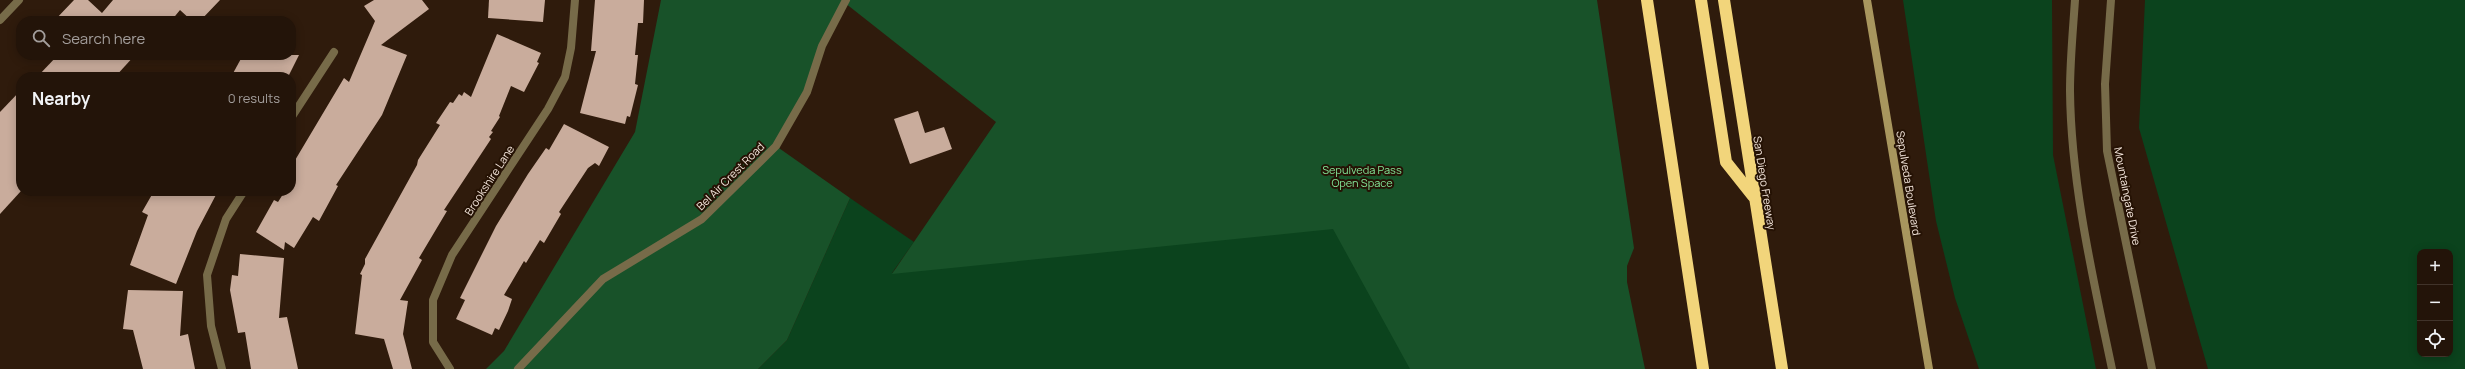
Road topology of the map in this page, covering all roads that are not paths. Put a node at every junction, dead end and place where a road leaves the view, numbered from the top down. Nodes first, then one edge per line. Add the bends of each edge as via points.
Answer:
1 (19, 0) edge
2 (575, 0) edge
3 (846, 0) edge
4 (1647, 0) edge
5 (1701, 0) edge
6 (1724, 0) edge
7 (1868, 0) edge
8 (2075, 0) edge
9 (2111, 0) edge
10 (0, 20) edge
11 (334, 52) dead end
12 (296, 110) edge
13 (241, 196) edge
14 (1753, 196) junction
15 (222, 369) edge
16 (450, 369) edge
17 (518, 369) edge
18 (1703, 369) edge
19 (1782, 369) edge
20 (1929, 369) edge
21 (2112, 369) edge
22 (2152, 369) edge

1 - 10 street
2 - 16 street, Brookshire Lane via 571,48 565,77 548,109 452,255 433,300 433,342
3 - 17 street, Bel Air Crest Road via 822,46 807,92 776,146 702,219 603,280
4 - 18 highway
5 - 14 highway via 1726,162
6 - 14 highway, San Diego Freeway
7 - 20 main road, Sepulveda Boulevard
8 - 21 street via 2070,90 2073,147 2084,229
9 - 22 street, Mountaingate Drive via 2105,84 2107,151
11 - 12 street
13 - 15 street via 226,219 207,275 211,326
14 - 19 highway, San Diego Freeway

